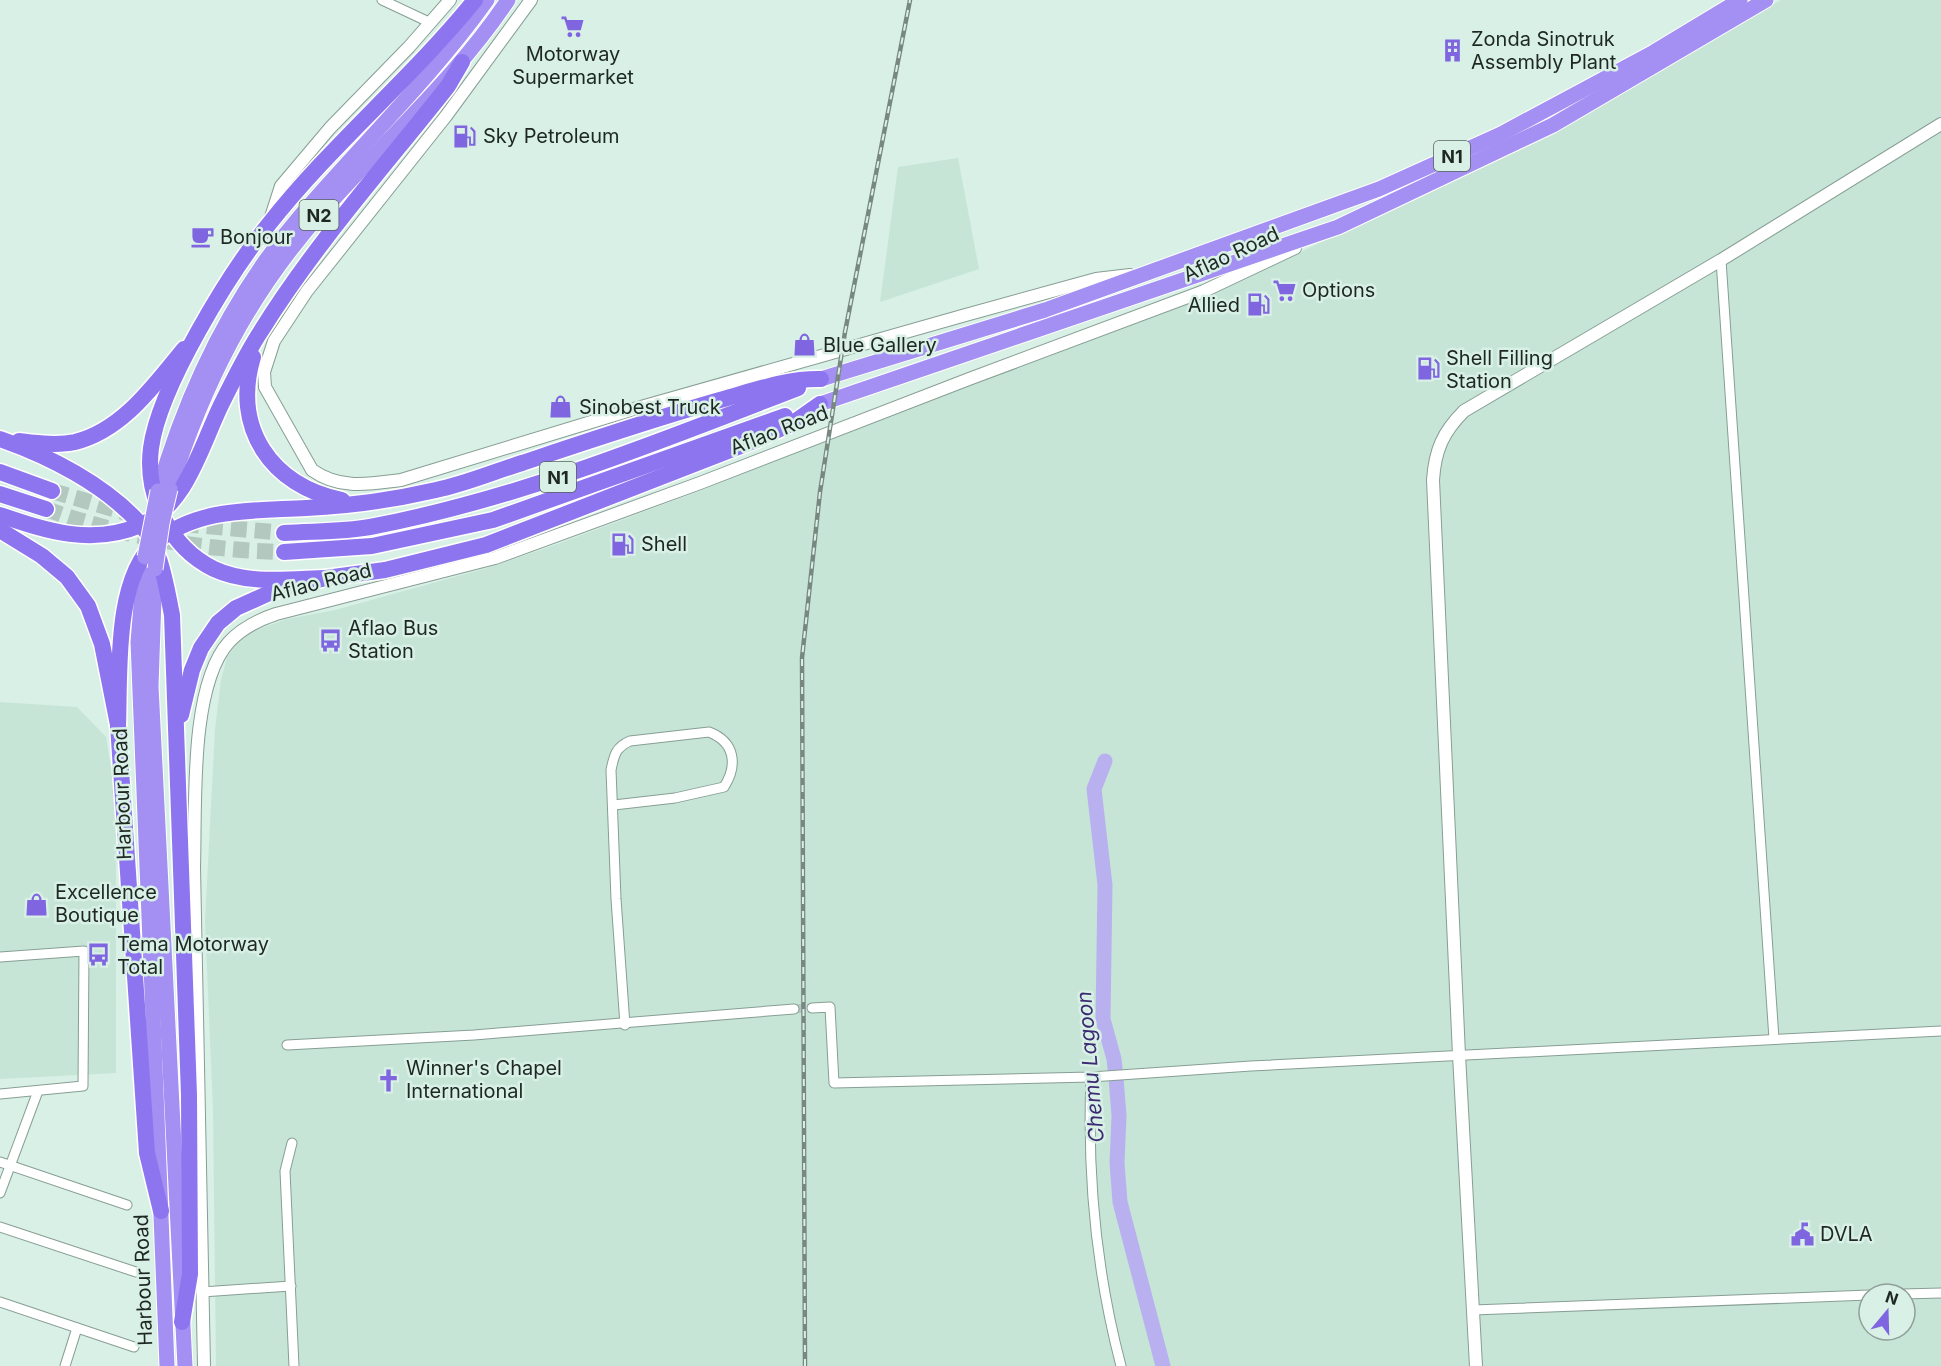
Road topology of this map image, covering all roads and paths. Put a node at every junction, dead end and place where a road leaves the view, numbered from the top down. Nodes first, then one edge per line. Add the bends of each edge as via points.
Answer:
1 (382, 0) edge
2 (450, 0) edge
3 (475, 0) edge
4 (487, 0) edge
5 (508, 0) edge
6 (531, 0) edge
7 (1740, 0) edge
8 (1766, 0) edge
9 (431, 22) junction
10 (462, 62) junction
11 (1941, 124) edge
12 (392, 125) junction
13 (270, 222) junction
14 (1338, 226) junction
15 (1721, 260) junction
16 (1146, 274) junction
17 (260, 332) junction
18 (198, 333) junction
19 (821, 379) junction
20 (820, 404) junction
21 (192, 408) junction
22 (2, 439) edge
23 (0, 472) edge
24 (52, 491) tunnel mouth
25 (0, 494) edge
26 (367, 502) junction
27 (46, 509) tunnel mouth
28 (159, 513) junction
29 (0, 515) edge
30 (141, 525) junction
31 (0, 530) edge
32 (171, 531) junction
33 (284, 533) tunnel mouth
34 (153, 544) junction
35 (284, 552) tunnel mouth
36 (326, 578) junction
37 (118, 725) junction
38 (175, 743) junction
39 (614, 805) junction
40 (0, 957) edge
41 (812, 1008) tunnel mouth
42 (794, 1009) tunnel mouth
43 (625, 1024) junction
44 (1941, 1030) edge
45 (1774, 1039) junction
46 (287, 1045) dead end
47 (1459, 1055) junction
48 (1091, 1077) junction
49 (38, 1091) junction
50 (0, 1094) edge
51 (292, 1143) dead end
52 (5, 1163) edge
53 (0, 1193) edge
54 (127, 1205) dead end
55 (161, 1211) junction
56 (0, 1227) edge
57 (136, 1272) dead end
58 (291, 1286) junction
59 (202, 1292) junction
60 (1941, 1293) edge
61 (1917, 1294) edge
62 (1857, 1295) edge
63 (0, 1302) edge
64 (1473, 1310) junction
65 (182, 1322) junction
66 (77, 1328) junction
67 (134, 1347) dead end
68 (65, 1366) edge
69 (167, 1366) edge
70 (184, 1366) edge
71 (204, 1366) edge
72 (294, 1366) edge
73 (1121, 1366) edge
74 (1476, 1366) edge

1 - 9 street
2 - 9 street
3 - 13 highway via 444,39 312,173
4 - 12 highway, N2
5 - 10 highway, N2
6 - 16 street, Aflao Road via 274,341 264,372 265,387 312,470 336,483 364,485 401,480 634,409 1096,279
7 - 16 highway, Aflao Road / N1 via 1654,52 1455,155 1348,201
8 - 14 highway, Aflao Road / N1 via 1553,125
9 - 13 street via 281,186
10 - 12 highway, N2
10 - 17 highway via 448,86 342,219
11 - 15 street
12 - 21 highway, N2 via 276,268 250,305
13 - 18 highway
14 - 20 highway, Aflao Road / N1
14 - 59 street, Aflao Road / N1 via 1204,291 601,521 495,558 276,614 252,624 228,643 207,684 196,788
15 - 45 street
15 - 47 street via 1464,411 1439,442 1433,480
16 - 19 highway, Aflao Road / N1 via 1045,310
17 - 26 highway via 250,366 247,406 254,435 265,455 287,477 316,494
17 - 28 highway via 190,473
18 - 22 highway via 142,399 108,429 74,442 44,444
18 - 28 highway via 163,407 151,446 150,476
19 - 26 highway via 778,384 694,408 437,490
19 - 33 highway, Aflao Road / N1 via 609,461 469,505 368,527
20 - 35 highway, Aflao Road / N1 via 493,520 372,546
20 - 36 highway via 793,423 756,440 486,545 385,570
21 - 55 highway, Harbour Road, bridge via 158,491 140,600 138,642
21 - 65 highway, Harbour Road, bridge via 162,523 152,608 153,729
22 - 30 highway via 108,495
23 - 24 highway
25 - 27 highway
26 - 32 highway via 255,508 195,521
28 - 30 highway
28 - 32 highway
29 - 30 highway via 77,537
30 - 34 highway
31 - 37 highway via 67,577 88,606 102,644
32 - 34 highway
32 - 36 highway via 214,569 250,579
34 - 37 highway via 135,572 127,595
34 - 38 highway via 172,615
36 - 38 highway via 276,590 236,608 218,623 192,670
37 - 55 highway via 147,1153
38 - 65 highway via 189,1095 190,1274
39 - 39 street via 611,770 619,746 630,741 709,732 720,736 735,759 732,775 724,787
39 - 43 street via 615,898
40 - 49 street via 84,951 83,1086
41 - 48 street via 830,1006 834,1083
42 - 43 street
43 - 46 street
44 - 45 street
45 - 47 street
47 - 48 street
47 - 64 street
48 - 73 street via 1088,1137 1096,1242
49 - 50 street
49 - 52 street
51 - 58 street via 285,1171
52 - 53 street
52 - 54 street
55 - 69 highway, Harbour Road
56 - 57 street
58 - 59 street
58 - 72 street
59 - 71 street
60 - 61 street
62 - 64 street
63 - 66 street
64 - 74 street
65 - 70 highway, Harbour Road
66 - 67 street
66 - 68 street

